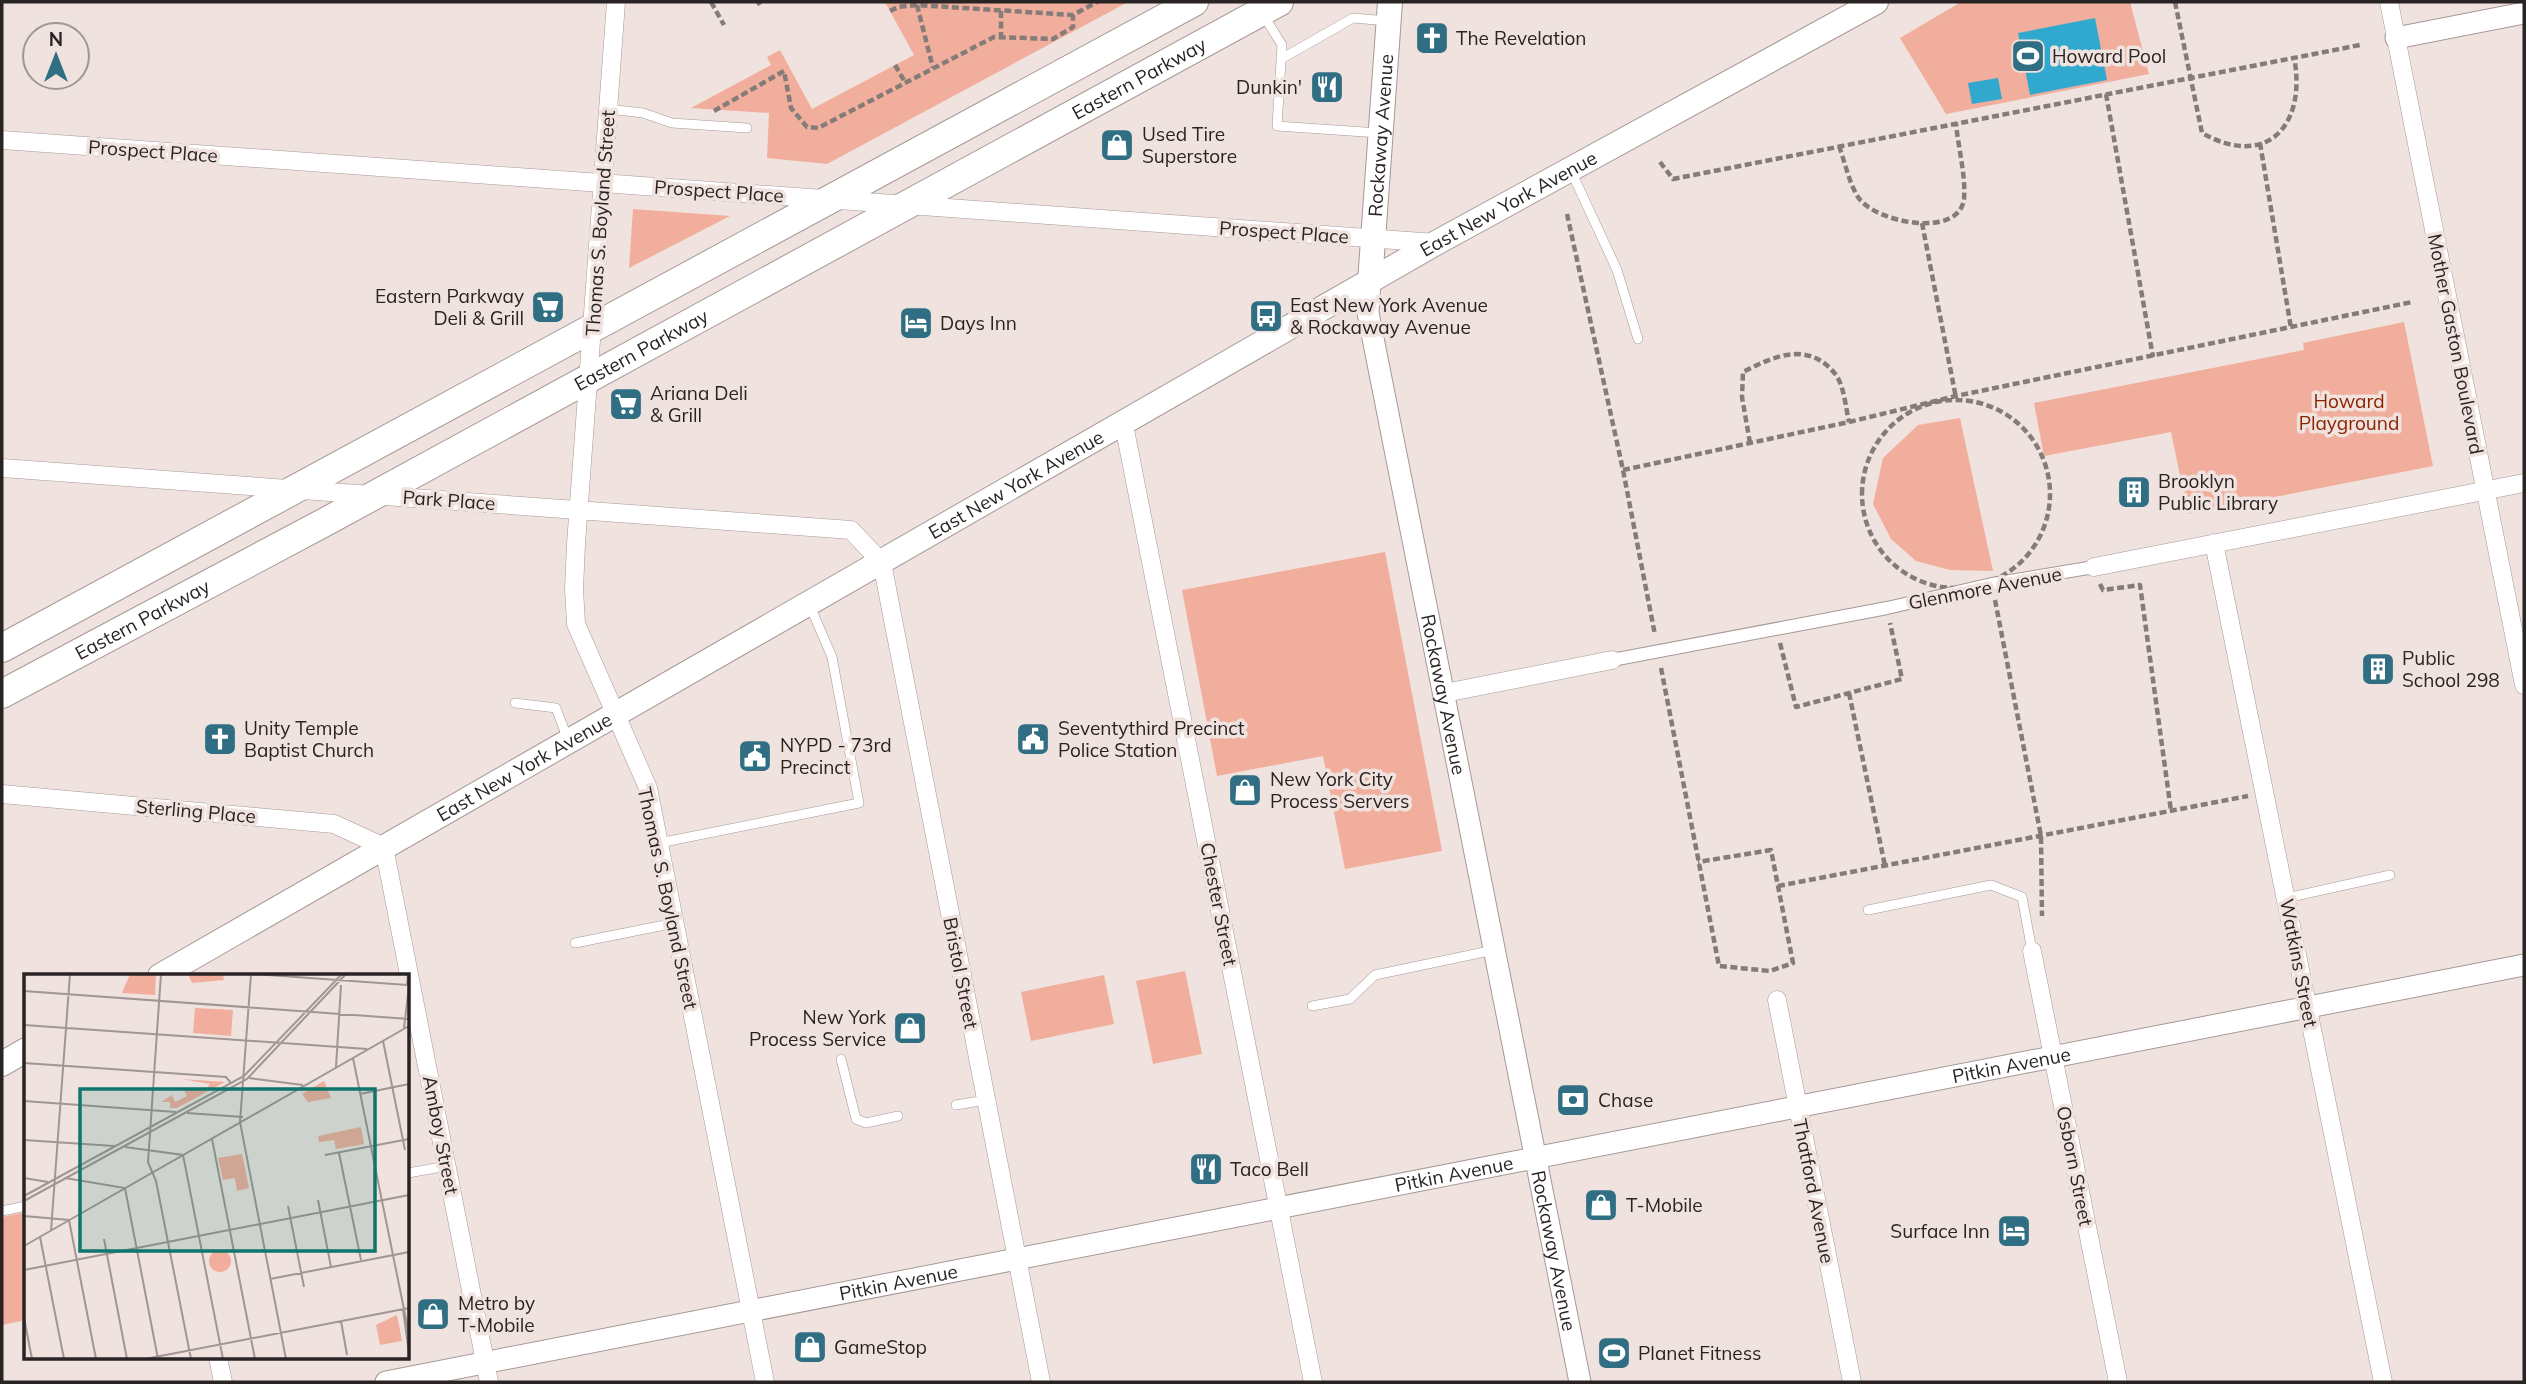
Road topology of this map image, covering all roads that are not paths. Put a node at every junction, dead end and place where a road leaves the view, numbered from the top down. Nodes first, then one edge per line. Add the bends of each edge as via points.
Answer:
1 (616, 2) edge
2 (1194, 2) edge
3 (1876, 2) edge
4 (2389, 2) edge
5 (1270, 7) edge
6 (1390, 11) edge
7 (2524, 13) edge
8 (2396, 38) junction
9 (1281, 59) junction
10 (608, 109) junction
11 (747, 128) dead end
12 (1381, 134) junction
13 (2, 140) edge
14 (1571, 169) junction
15 (603, 183) junction
16 (831, 199) junction
17 (907, 204) junction
18 (1374, 239) junction
19 (1436, 243) junction
20 (1370, 282) junction
21 (592, 330) junction
22 (1639, 339) dead end
23 (588, 378) junction
24 (1124, 425) junction
25 (2, 468) edge
26 (2524, 483) edge
27 (299, 488) junction
28 (2485, 491) junction
29 (374, 494) junction
30 (579, 510) junction
31 (2214, 543) junction
32 (882, 563) junction
33 (2094, 567) joint
34 (809, 605) junction
35 (2, 648) edge
36 (1612, 660) joint
37 (2524, 685) edge
38 (1445, 693) junction
39 (2, 694) edge
40 (516, 703) dead end
41 (617, 714) junction
42 (568, 742) junction
43 (2, 794) edge
44 (659, 843) junction
45 (384, 847) junction
46 (2390, 875) dead end
47 (2286, 898) junction
48 (1868, 910) dead end
49 (675, 923) junction
50 (575, 943) dead end
51 (1495, 950) junction
52 (2032, 951) joint
53 (2524, 965) edge
54 (163, 974) edge
55 (409, 974) edge
56 (410, 979) edge
57 (1777, 1000) dead end
58 (1312, 1006) dead end
59 (2308, 1007) junction
60 (24, 1052) edge
61 (2054, 1057) junction
62 (841, 1059) dead end
63 (2, 1064) edge
64 (986, 1100) junction
65 (956, 1105) dead end
66 (1797, 1107) junction
67 (898, 1116) dead end
68 (1536, 1158) junction
69 (447, 1166) junction
70 (410, 1173) edge
71 (24, 1206) edge
72 (1279, 1208) junction
73 (2, 1211) edge
74 (1017, 1261) junction
75 (752, 1312) junction
76 (218, 1360) edge
77 (488, 1373) edge
78 (223, 1382) edge
79 (386, 1382) edge
80 (765, 1382) edge
81 (1041, 1382) edge
82 (1313, 1382) edge
83 (1580, 1382) edge
84 (1852, 1382) edge
85 (2118, 1382) edge
86 (2383, 1382) edge

1 - 10 street, Thomas S. Boyland Street
2 - 16 main road, Eastern Parkway
3 - 14 main road, East New York Avenue
4 - 8 street, Mother Gaston Boulevard
5 - 9 lane via 1282,45
5 - 17 main road, Eastern Parkway
6 - 9 lane via 1353,18
6 - 12 main road, Rockaway Avenue
7 - 8 street
8 - 28 street, Mother Gaston Boulevard
9 - 12 lane via 1277,125
10 - 11 lane via 643,113 672,123
10 - 15 street, Thomas S. Boyland Street
12 - 18 main road, Rockaway Avenue
13 - 15 street, Prospect Place
14 - 19 main road, East New York Avenue
14 - 22 lane via 1617,270
15 - 16 street, Prospect Place
15 - 21 street, Thomas S. Boyland Street
16 - 17 street, Prospect Place
16 - 21 main road, Eastern Parkway
17 - 18 street, Prospect Place
17 - 23 main road, Eastern Parkway
18 - 19 street, Prospect Place
18 - 20 main road, Rockaway Avenue
19 - 20 main road, East New York Avenue
20 - 24 main road, East New York Avenue
20 - 38 street, Rockaway Avenue via 1368,313
21 - 23 street, Thomas S. Boyland Street
21 - 27 main road, Eastern Parkway
23 - 29 main road, Eastern Parkway
23 - 30 street, Thomas S. Boyland Street
24 - 32 main road, East New York Avenue
24 - 72 street, Chester Street
25 - 27 street, Park Place
26 - 28 street, Glenmore Avenue
27 - 29 street, Park Place
27 - 35 main road, Eastern Parkway
28 - 31 street, Glenmore Avenue
28 - 37 street, Mother Gaston Boulevard
29 - 30 street, Park Place
29 - 39 main road, Eastern Parkway
30 - 32 street, Park Place via 851,530
30 - 41 street, Thomas S. Boyland Street via 576,624
31 - 33 street, Glenmore Avenue
31 - 47 street, Watkins Street
32 - 34 main road, East New York Avenue
32 - 64 street, Bristol Street
33 - 36 street, Glenmore Avenue
34 - 41 main road, East New York Avenue
34 - 44 lane via 832,657 859,803
36 - 38 street, Glenmore Avenue
38 - 51 street, Rockaway Avenue
40 - 42 lane via 556,708
41 - 42 main road, East New York Avenue
41 - 44 street, Thomas S. Boyland Street via 648,788
42 - 45 main road, East New York Avenue
43 - 45 street, Sterling Place via 334,824
44 - 49 street, Thomas S. Boyland Street
45 - 54 main road, East New York Avenue
45 - 55 street, Amboy Street
46 - 47 lane
47 - 59 street, Watkins Street
48 - 52 lane via 1991,886 2022,897
49 - 50 lane
49 - 75 street, Thomas S. Boyland Street
51 - 58 lane via 1375,975 1350,999
51 - 68 street, Rockaway Avenue
52 - 61 street, Osborn Street
53 - 59 street, Pitkin Avenue
56 - 69 street, Amboy Street
57 - 66 street, Thatford Avenue
59 - 61 street, Pitkin Avenue
59 - 86 street, Watkins Street
60 - 63 main road
61 - 66 street, Pitkin Avenue
61 - 85 street, Osborn Street
62 - 67 lane via 856,1119 866,1123
64 - 65 lane
64 - 74 street, Bristol Street
66 - 68 street, Pitkin Avenue
66 - 84 street, Thatford Avenue
68 - 72 street, Pitkin Avenue
68 - 83 street, Rockaway Avenue
69 - 70 lane
69 - 77 street, Amboy Street
71 - 73 lane
72 - 74 street, Pitkin Avenue
72 - 82 street, Chester Street
74 - 75 street, Pitkin Avenue
74 - 81 street, Bristol Street
75 - 77 street, Pitkin Avenue
75 - 80 street, Thomas S. Boyland Street
76 - 78 street
77 - 79 street, Pitkin Avenue

